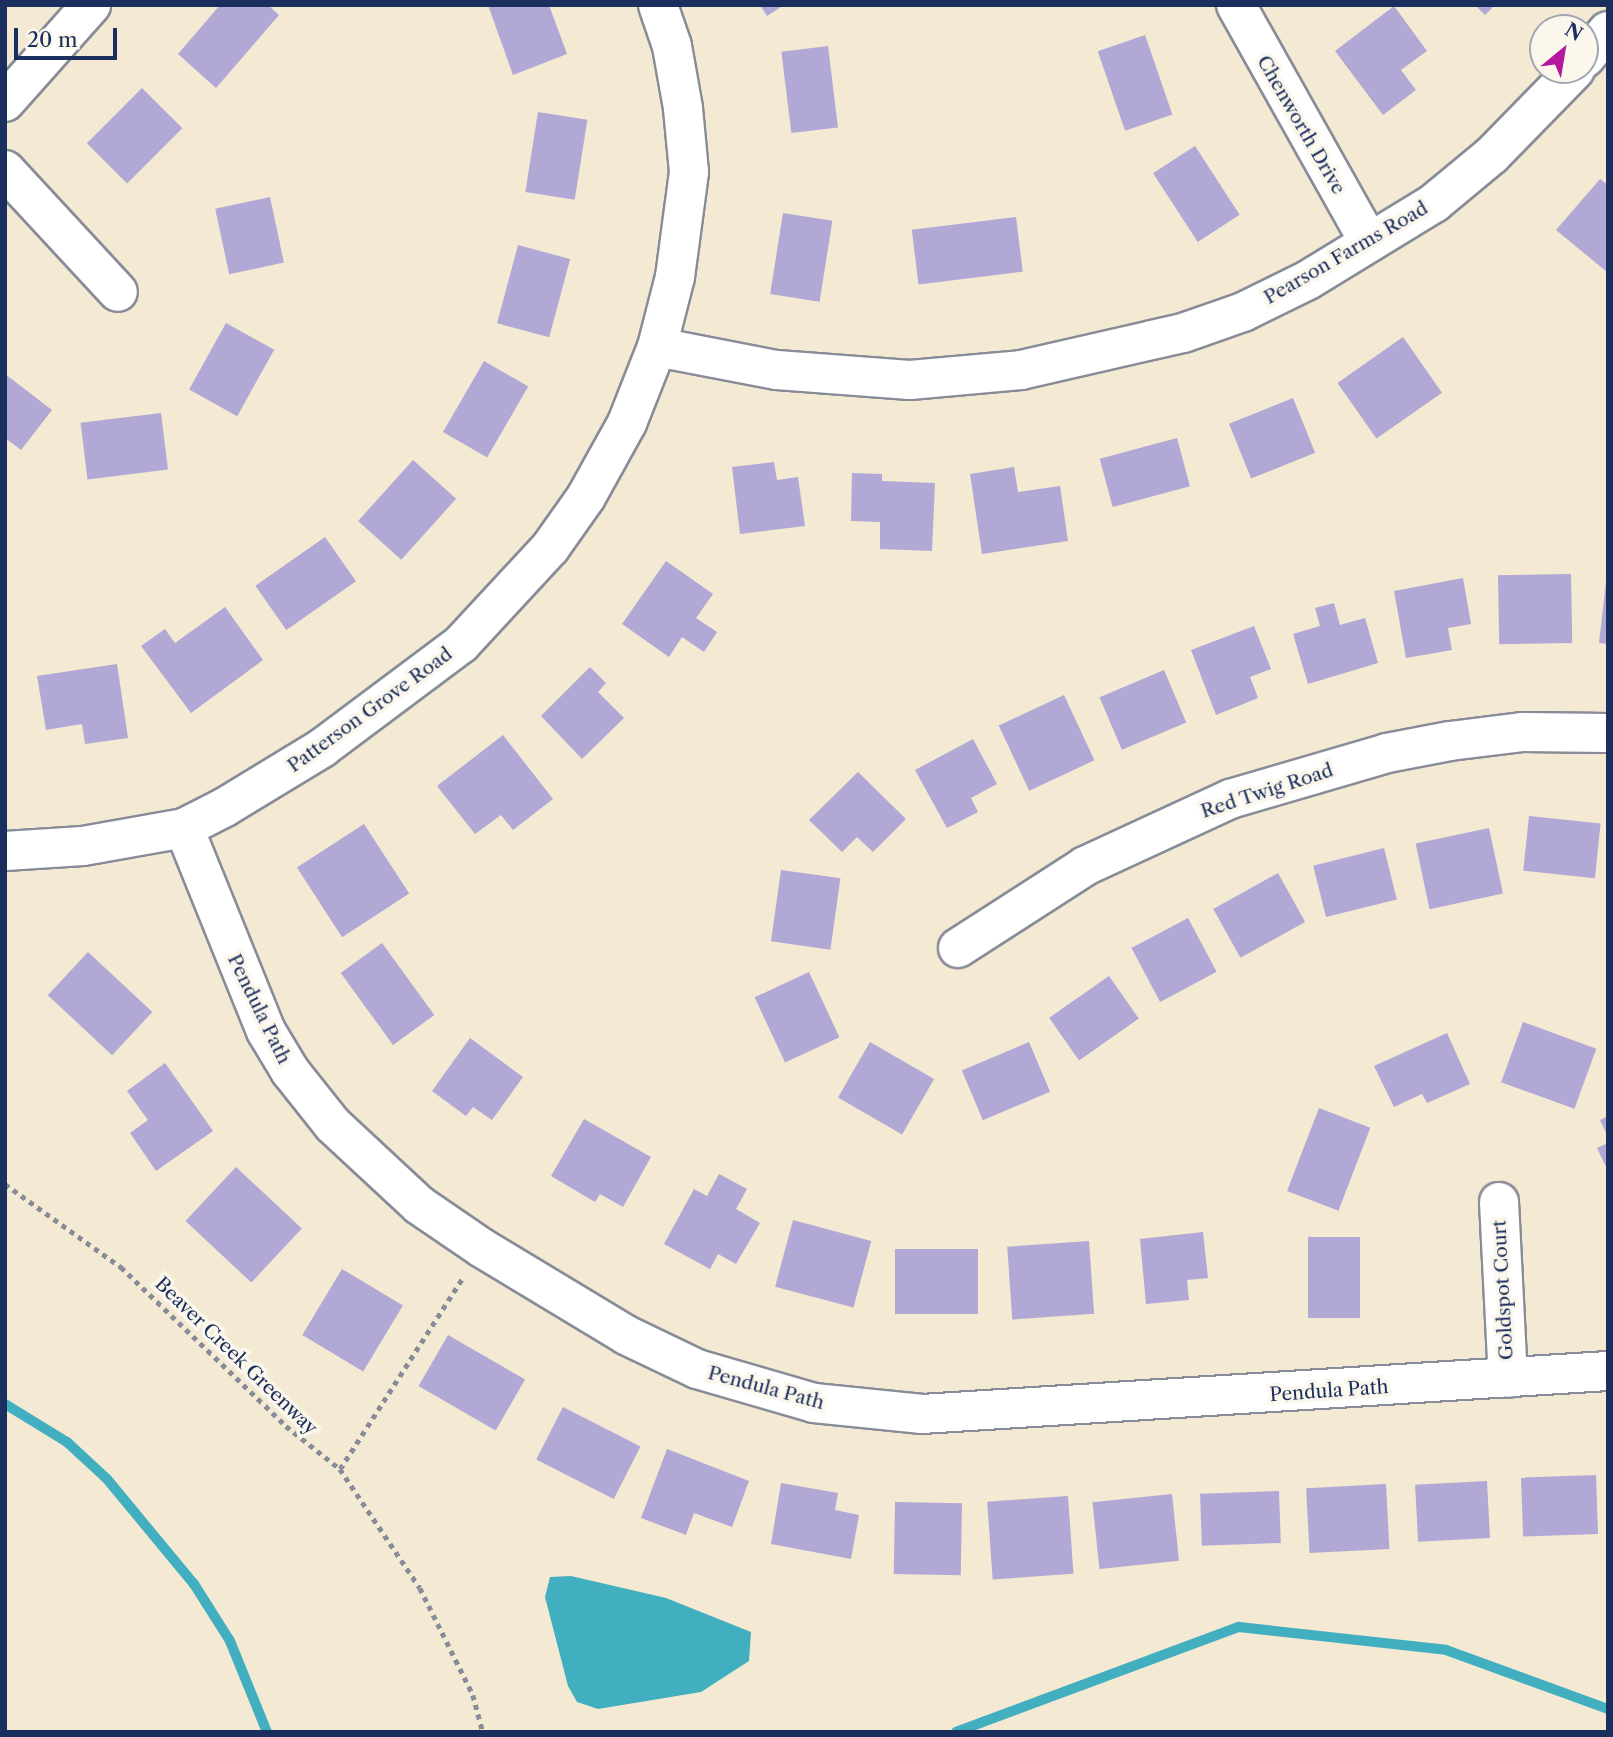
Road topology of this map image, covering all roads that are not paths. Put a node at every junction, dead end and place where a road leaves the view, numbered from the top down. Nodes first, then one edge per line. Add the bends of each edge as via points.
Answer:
1 (91, 5) edge
2 (658, 5) edge
3 (1236, 5) edge
4 (1560, 84) edge
5 (5, 102) edge
6 (5, 170) edge
7 (1369, 242) junction
8 (118, 292) dead end
9 (657, 347) junction
10 (1608, 733) edge
11 (184, 828) junction
12 (5, 851) edge
13 (958, 948) dead end
14 (1499, 1202) dead end
15 (1608, 1371) edge
16 (1508, 1378) junction

1 - 5 street
2 - 9 street, Patterson Grove Road via 672,46 689,172 675,277
3 - 7 street, Chenworth Drive
4 - 7 street, Pearson Farms Road via 1492,155 1434,202
6 - 8 street
7 - 9 street, Pearson Farms Road via 1242,312 1116,351 1021,370 910,380 839,377
9 - 11 street, Patterson Grove Road via 627,423 598,477 550,548 509,596 461,644 373,712 257,789
10 - 13 street, Red Twig Road via 1523,732 1450,741 1387,753 1230,799 1085,866
11 - 12 street, Patterson Grove Road via 83,846
11 - 16 street, Pendula Path via 266,1031 290,1071 333,1125 419,1205 482,1248 626,1335 696,1369 814,1402 922,1415
14 - 16 street, Goldspot Court
15 - 16 street, Pendula Path

